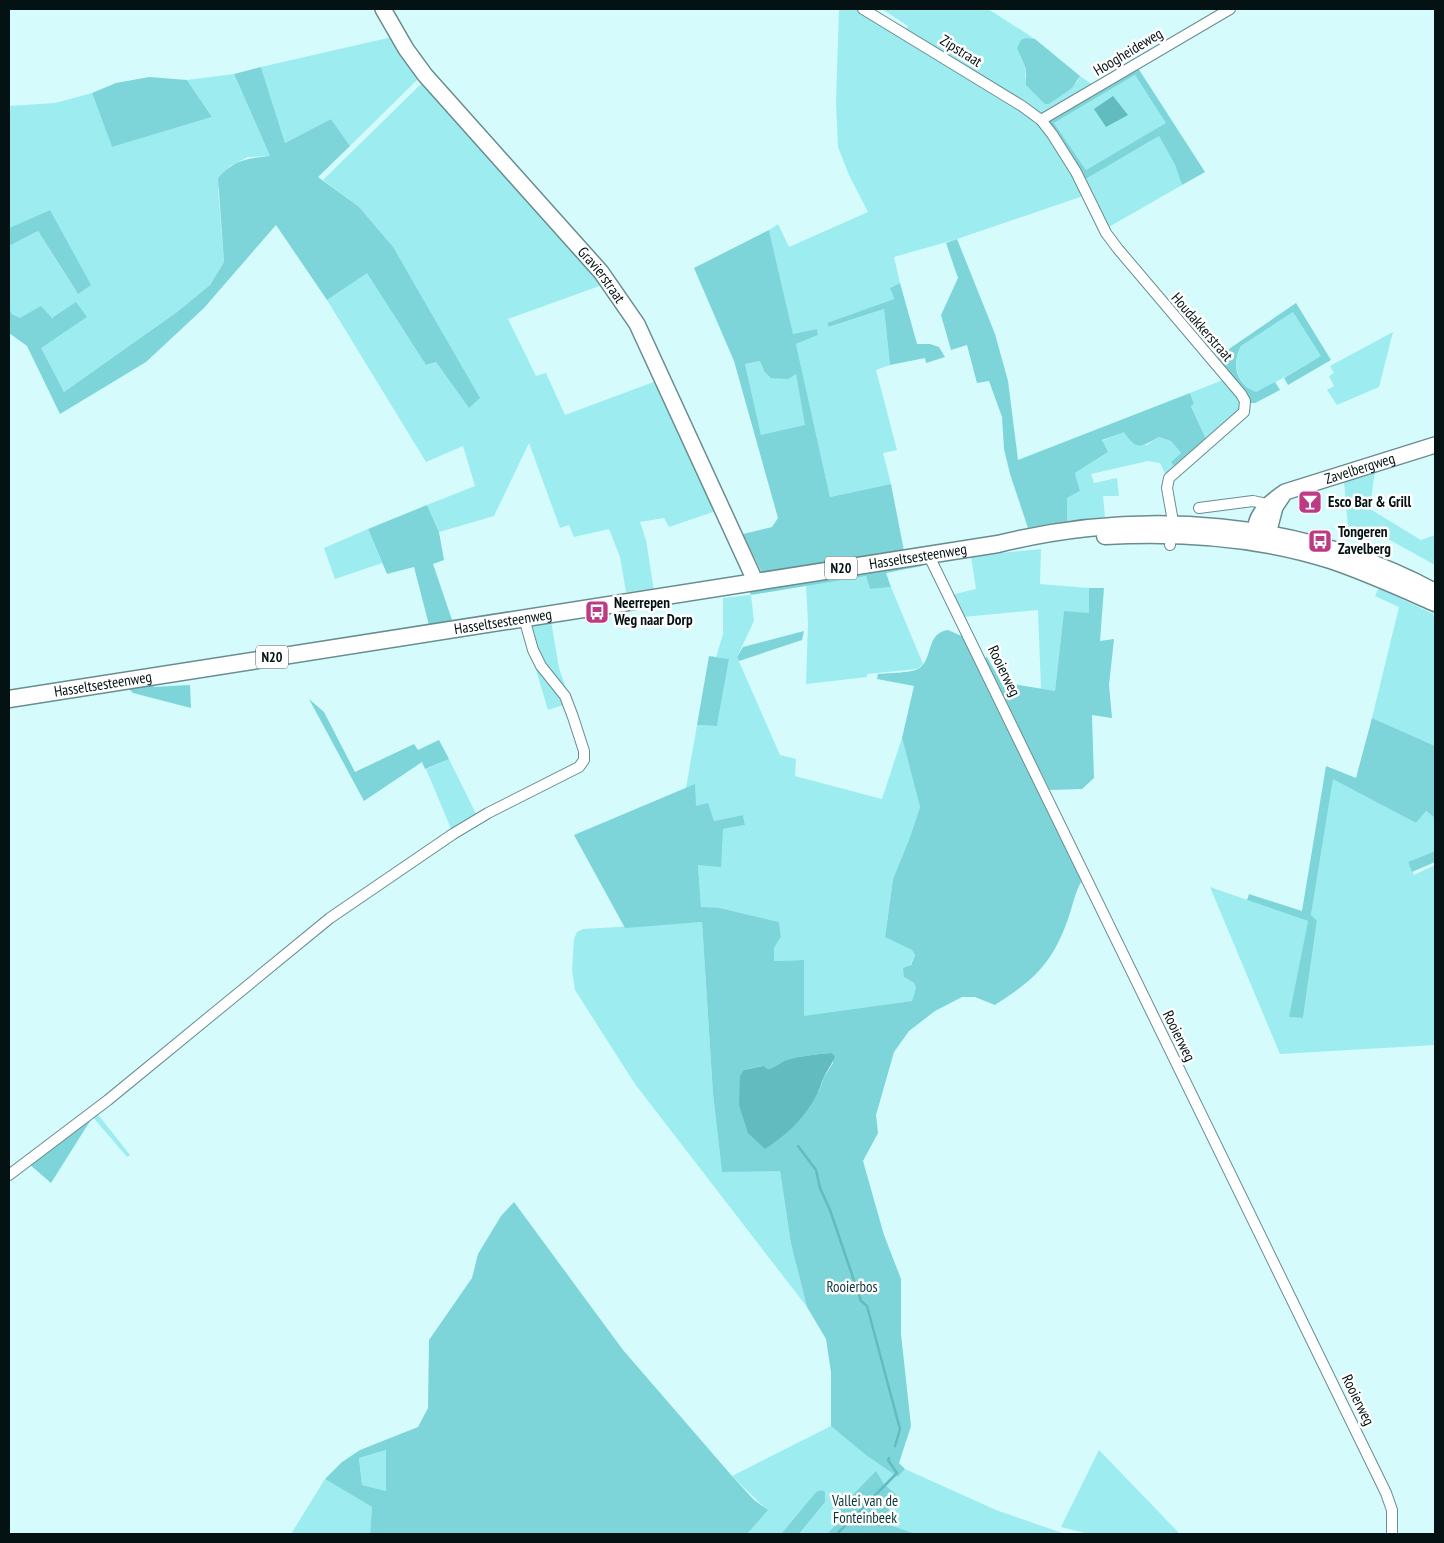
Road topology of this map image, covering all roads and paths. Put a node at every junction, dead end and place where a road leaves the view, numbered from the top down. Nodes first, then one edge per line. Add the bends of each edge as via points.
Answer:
1 (383, 9) edge
2 (863, 9) edge
3 (1230, 9) edge
4 (1041, 120) junction
5 (1435, 445) edge
6 (1272, 505) junction
7 (1200, 508) dead end
8 (1171, 535) junction
9 (1260, 536) junction
10 (928, 554) junction
11 (753, 582) junction
12 (1435, 592) edge
13 (1435, 604) edge
14 (524, 618) junction
15 (9, 699) edge
16 (9, 1175) edge
17 (1392, 1534) edge

1 - 11 street, Gravierstraat via 425,75 601,272 623,301 649,348
2 - 4 street, Zipstraat
3 - 4 street, Hoogheideweg
4 - 8 street, Houdakkerstraat via 1076,172 1112,241 1245,401 1244,412 1169,478 1166,488
5 - 6 street, Zavelbergweg via 1284,492
6 - 7 street via 1254,501
6 - 9 street
8 - 9 main road, Hasseltsesteenweg / N20
8 - 10 main road, Hasseltsesteenweg / N20 via 1131,524 1091,527
9 - 12 main road, Hasseltsesteenweg / N20 via 1346,553
9 - 13 main road, Hasseltsesteenweg / N20 via 1329,560
10 - 11 main road, Hasseltsesteenweg / N20
10 - 17 street, Rooierweg via 1386,1493 1392,1510
11 - 14 main road, Hasseltsesteenweg / N20
14 - 15 main road, Hasseltsesteenweg / N20
14 - 16 street via 541,666 565,696 574,717 584,751 584,760 579,767 453,834 330,918 108,1100

